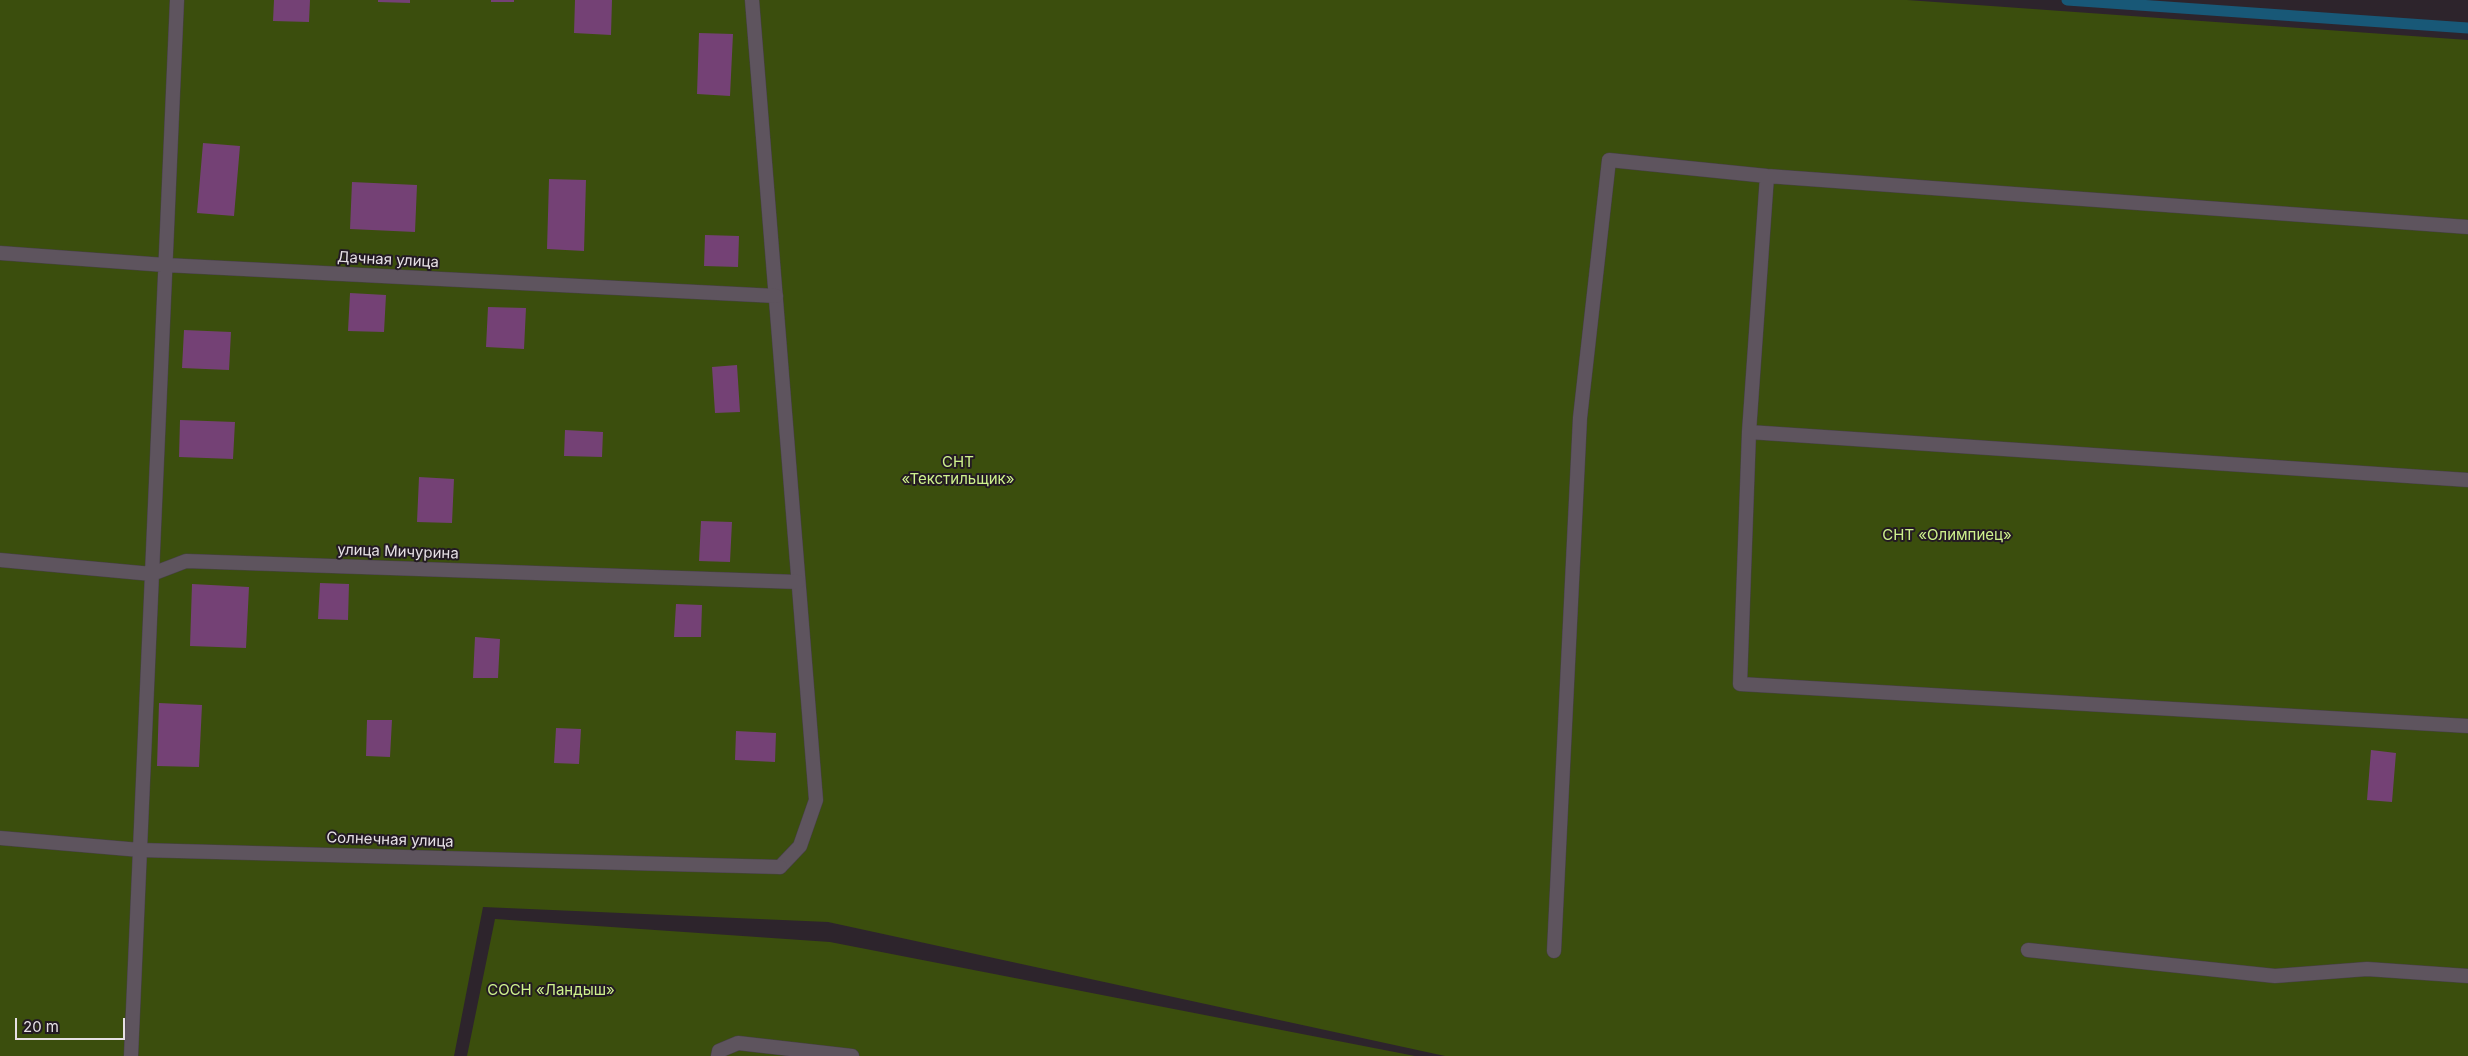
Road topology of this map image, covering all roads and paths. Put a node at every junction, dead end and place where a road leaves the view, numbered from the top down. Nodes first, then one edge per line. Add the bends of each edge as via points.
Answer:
1 (177, 0) edge
2 (752, 0) edge
3 (1767, 176) junction
4 (2468, 227) edge
5 (0, 253) edge
6 (165, 265) junction
7 (776, 296) junction
8 (1749, 432) junction
9 (2468, 480) edge
10 (0, 560) edge
11 (152, 574) junction
12 (798, 582) junction
13 (2468, 726) edge
14 (0, 838) edge
15 (140, 850) junction
16 (2028, 950) dead end
17 (1554, 951) dead end
18 (2468, 976) edge
19 (131, 1056) edge
20 (718, 1056) edge
21 (852, 1056) edge

1 - 6 street
2 - 7 street
3 - 4 street
3 - 8 street
3 - 17 street via 1609,160 1580,418
5 - 6 street, Дачная улица
6 - 7 street, Дачная улица
6 - 11 street
7 - 12 street
8 - 9 street
8 - 13 street via 1740,684
10 - 11 street, улица Мичурина
11 - 12 street, улица Мичурина via 186,561
11 - 15 street
12 - 15 street, Солнечная улица via 816,800 800,846 780,868
14 - 15 street, Солнечная улица
15 - 19 street
16 - 18 street via 2275,976 2367,969
20 - 21 street via 719,1051 738,1042

